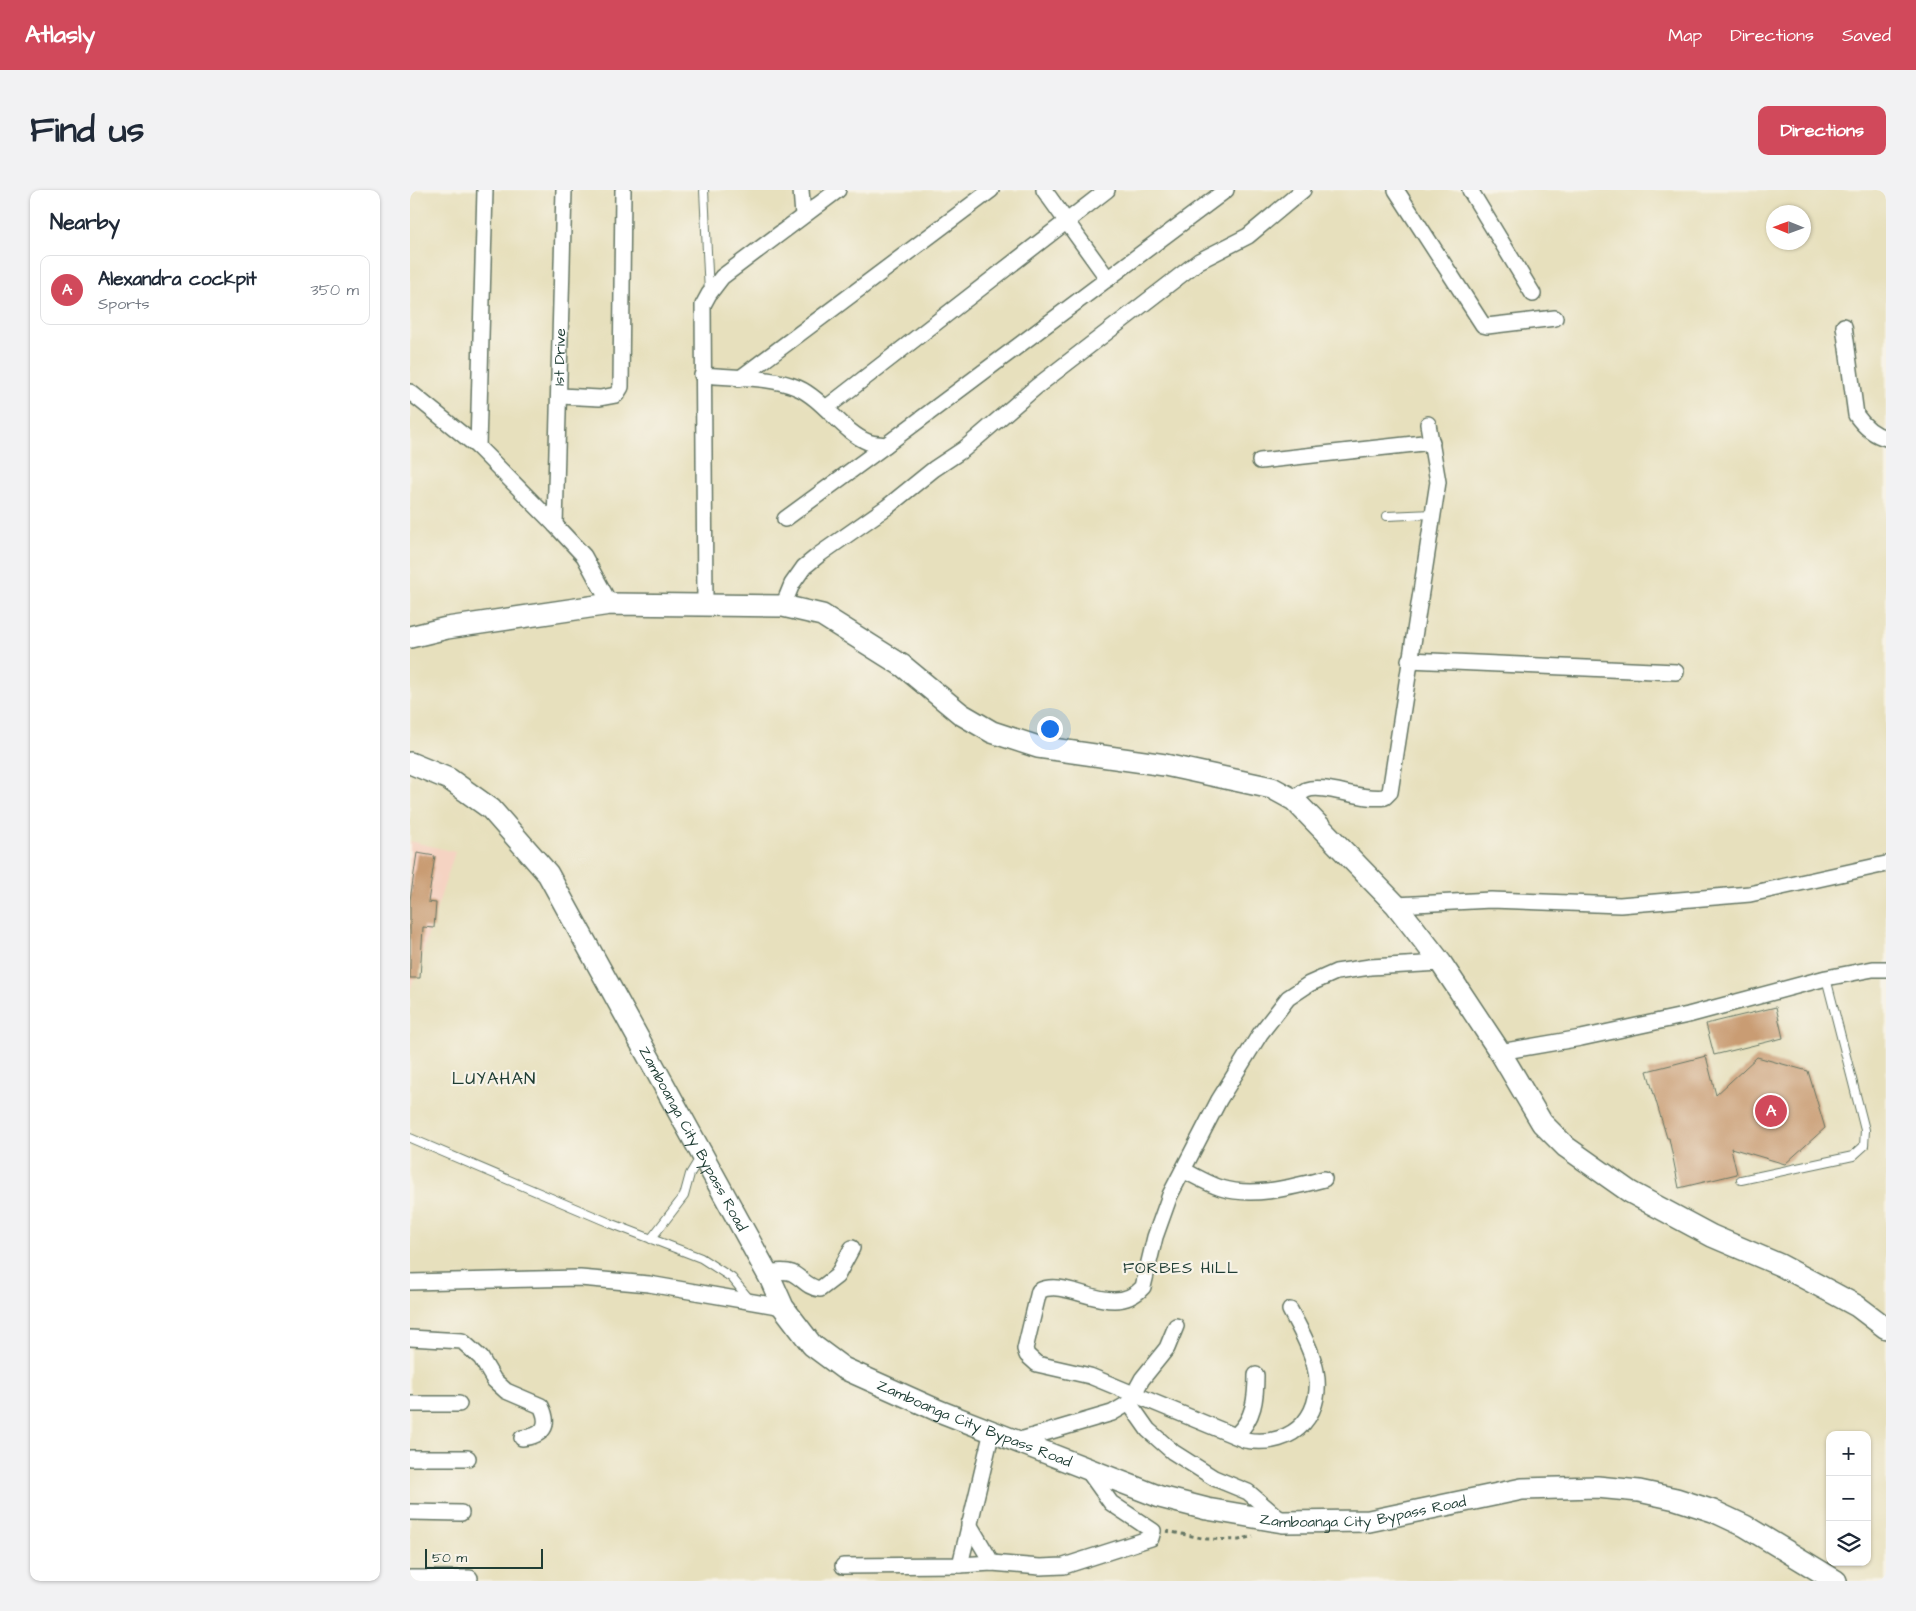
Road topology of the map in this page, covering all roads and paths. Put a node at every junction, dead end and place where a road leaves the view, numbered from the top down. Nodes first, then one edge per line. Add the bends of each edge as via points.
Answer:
1 (485, 190) edge
2 (564, 190) edge
3 (623, 190) edge
4 (704, 190) edge
5 (801, 190) edge
6 (838, 190) edge
7 (991, 190) edge
8 (1044, 190) edge
9 (1107, 190) edge
10 (1226, 190) edge
11 (1303, 190) edge
12 (1396, 190) edge
13 (1470, 190) edge
14 (803, 215) junction
15 (1067, 221) junction
16 (1108, 279) junction
17 (709, 294) junction
18 (1533, 294) dead end
19 (1555, 318) dead end
20 (1844, 326) dead end
21 (702, 375) junction
22 (739, 379) junction
23 (410, 392) edge
24 (560, 396) junction
25 (826, 408) junction
26 (1428, 424) dead end
27 (1886, 438) edge
28 (1432, 442) junction
29 (886, 445) junction
30 (478, 447) junction
31 (1260, 461) dead end
32 (1433, 514) junction
33 (1387, 516) dead end
34 (785, 519) dead end
35 (556, 525) junction
36 (610, 604) junction
37 (705, 605) junction
38 (782, 606) junction
39 (410, 637) edge
40 (1409, 660) junction
41 (1676, 672) dead end
42 (410, 763) edge
43 (1294, 800) junction
44 (1886, 864) edge
45 (1396, 905) junction
46 (1441, 963) junction
47 (1886, 969) edge
48 (1826, 978) junction
49 (1500, 1052) junction
50 (410, 1138) edge
51 (702, 1154) junction
52 (1183, 1170) junction
53 (1324, 1179) dead end
54 (1741, 1180) dead end
55 (651, 1239) junction
56 (852, 1248) dead end
57 (767, 1273) junction
58 (410, 1282) edge
59 (751, 1300) junction
60 (783, 1307) junction
61 (1290, 1310) dead end
62 (1176, 1326) dead end
63 (1886, 1328) edge
64 (410, 1338) edge
65 (1256, 1375) dead end
66 (1131, 1397) junction
67 (410, 1404) edge
68 (459, 1404) dead end
69 (992, 1431) junction
70 (1236, 1435) junction
71 (522, 1438) dead end
72 (1017, 1441) junction
73 (410, 1458) edge
74 (468, 1458) dead end
75 (1086, 1468) junction
76 (410, 1512) edge
77 (461, 1513) dead end
78 (1277, 1521) junction
79 (969, 1524) junction
80 (1153, 1531) junction
81 (992, 1563) junction
82 (960, 1565) junction
83 (843, 1566) dead end
84 (410, 1578) edge
85 (470, 1578) dead end
86 (1836, 1581) edge

1 - 30 street
2 - 24 street, 1st Drive
3 - 24 street via 621,387 616,395 608,397
4 - 17 lane
5 - 14 street
6 - 14 street
7 - 22 street
8 - 15 street
9 - 15 street
10 - 16 street
11 - 38 street via 1248,236 1199,261 1036,387 964,449 820,554 804,567
12 - 19 street via 1483,324
13 - 18 street
14 - 17 street via 722,277
15 - 16 street
15 - 25 street
16 - 29 street
17 - 21 street via 703,305
20 - 27 street via 1856,414 1861,423
21 - 22 street
21 - 37 street
22 - 25 street via 797,387
23 - 30 street
24 - 35 street, 1st Drive
25 - 29 street via 860,438
26 - 28 street
28 - 31 street
28 - 32 street via 1438,482
29 - 34 street
30 - 35 street
32 - 33 lane
32 - 40 street
35 - 36 street via 584,556
36 - 37 main road
36 - 39 main road via 447,628
37 - 38 main road
38 - 43 main road via 822,615 903,666 961,714 992,732 1038,747 1165,766 1272,788
40 - 41 street
40 - 43 street via 1392,781 1387,795 1374,798 1316,788 1304,790
42 - 51 main road, Zamboanga City Bypass Road via 449,779 491,808 548,874
43 - 45 main road
44 - 45 street via 1750,894 1620,905 1491,900
45 - 46 main road
46 - 49 main road
46 - 52 street via 1336,972 1288,998 1260,1034
47 - 48 street
48 - 49 street via 1688,1015
48 - 54 lane via 1865,1130 1864,1146 1853,1156
49 - 63 main road via 1542,1123 1595,1169 1630,1192 1712,1236 1780,1265 1851,1302
50 - 55 lane
51 - 55 lane via 690,1174 684,1196
51 - 57 main road, Zamboanga City Bypass Road
52 - 53 street via 1222,1188 1247,1191 1268,1191
52 - 66 street via 1155,1237 1143,1287 1126,1299 1110,1300 1052,1288 1043,1289 1036,1296 1026,1342 1027,1355 1037,1364 1090,1376
55 - 59 lane via 701,1258 732,1278
56 - 57 street via 837,1276 820,1289 811,1288 792,1273
57 - 60 main road, Zamboanga City Bypass Road
58 - 59 street via 580,1278 649,1284
59 - 60 street
60 - 69 main road, Zamboanga City Bypass Road via 812,1345 843,1368
61 - 70 street via 1314,1364 1314,1407 1299,1430 1281,1439 1259,1442
62 - 66 street via 1167,1348
64 - 71 street via 462,1341 481,1358 494,1380 506,1392 541,1406 545,1415 544,1427 539,1434
65 - 70 street via 1256,1398 1249,1421
66 - 70 street
66 - 72 street via 1112,1413
66 - 78 street via 1148,1430 1173,1452 1214,1478 1248,1492
67 - 68 street
69 - 72 main road, Zamboanga City Bypass Road
69 - 79 street
72 - 75 main road, Zamboanga City Bypass Road
73 - 74 street
75 - 78 main road, Zamboanga City Bypass Road via 1160,1497 1206,1509
75 - 80 street via 1111,1503
76 - 77 street
78 - 80 path via 1253,1536 1239,1540 1192,1538 1174,1531
78 - 86 main road, Zamboanga City Bypass Road via 1369,1521 1522,1489 1597,1487 1639,1491 1713,1511 1745,1526
79 - 81 street
79 - 82 street
80 - 81 street via 1151,1538 1145,1541 1064,1566
81 - 82 street
82 - 83 street
84 - 85 street

